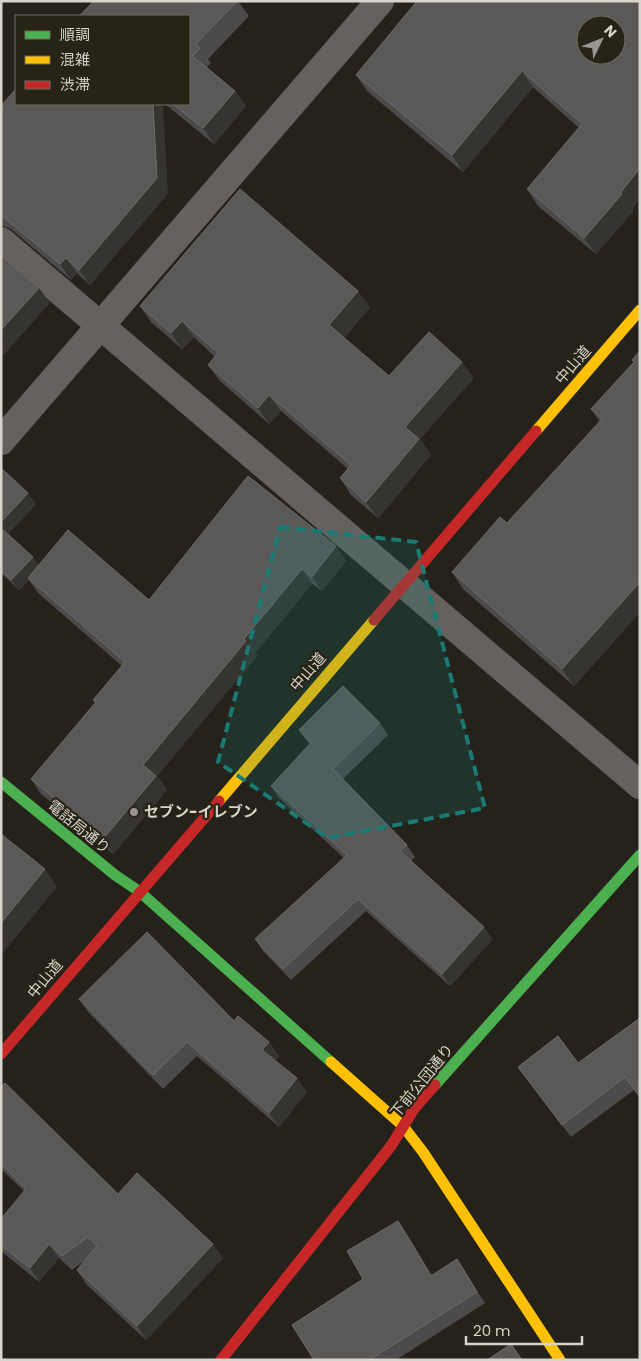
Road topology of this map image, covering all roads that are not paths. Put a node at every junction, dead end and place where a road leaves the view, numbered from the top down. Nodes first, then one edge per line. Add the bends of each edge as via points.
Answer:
1 (380, 1) edge
2 (1, 241) edge
3 (640, 310) edge
4 (100, 326) junction
5 (1, 441) edge
6 (403, 584) junction
7 (1, 782) edge
8 (640, 785) edge
9 (640, 855) edge
10 (140, 892) junction
11 (1, 1054) edge
12 (404, 1126) junction
13 (221, 1360) edge
14 (560, 1360) edge

1 - 4 street
2 - 4 street
3 - 6 main road, 中山道
4 - 5 street
4 - 6 street
6 - 8 street
6 - 10 main road, 中山道
7 - 10 main road, 電話局通り
9 - 12 main road, 下前公団通り via 414,1109
10 - 11 main road, 中山道
10 - 12 main road, 電話局通り
12 - 13 main road, 下前公団通り
12 - 14 main road, 電話局通り

